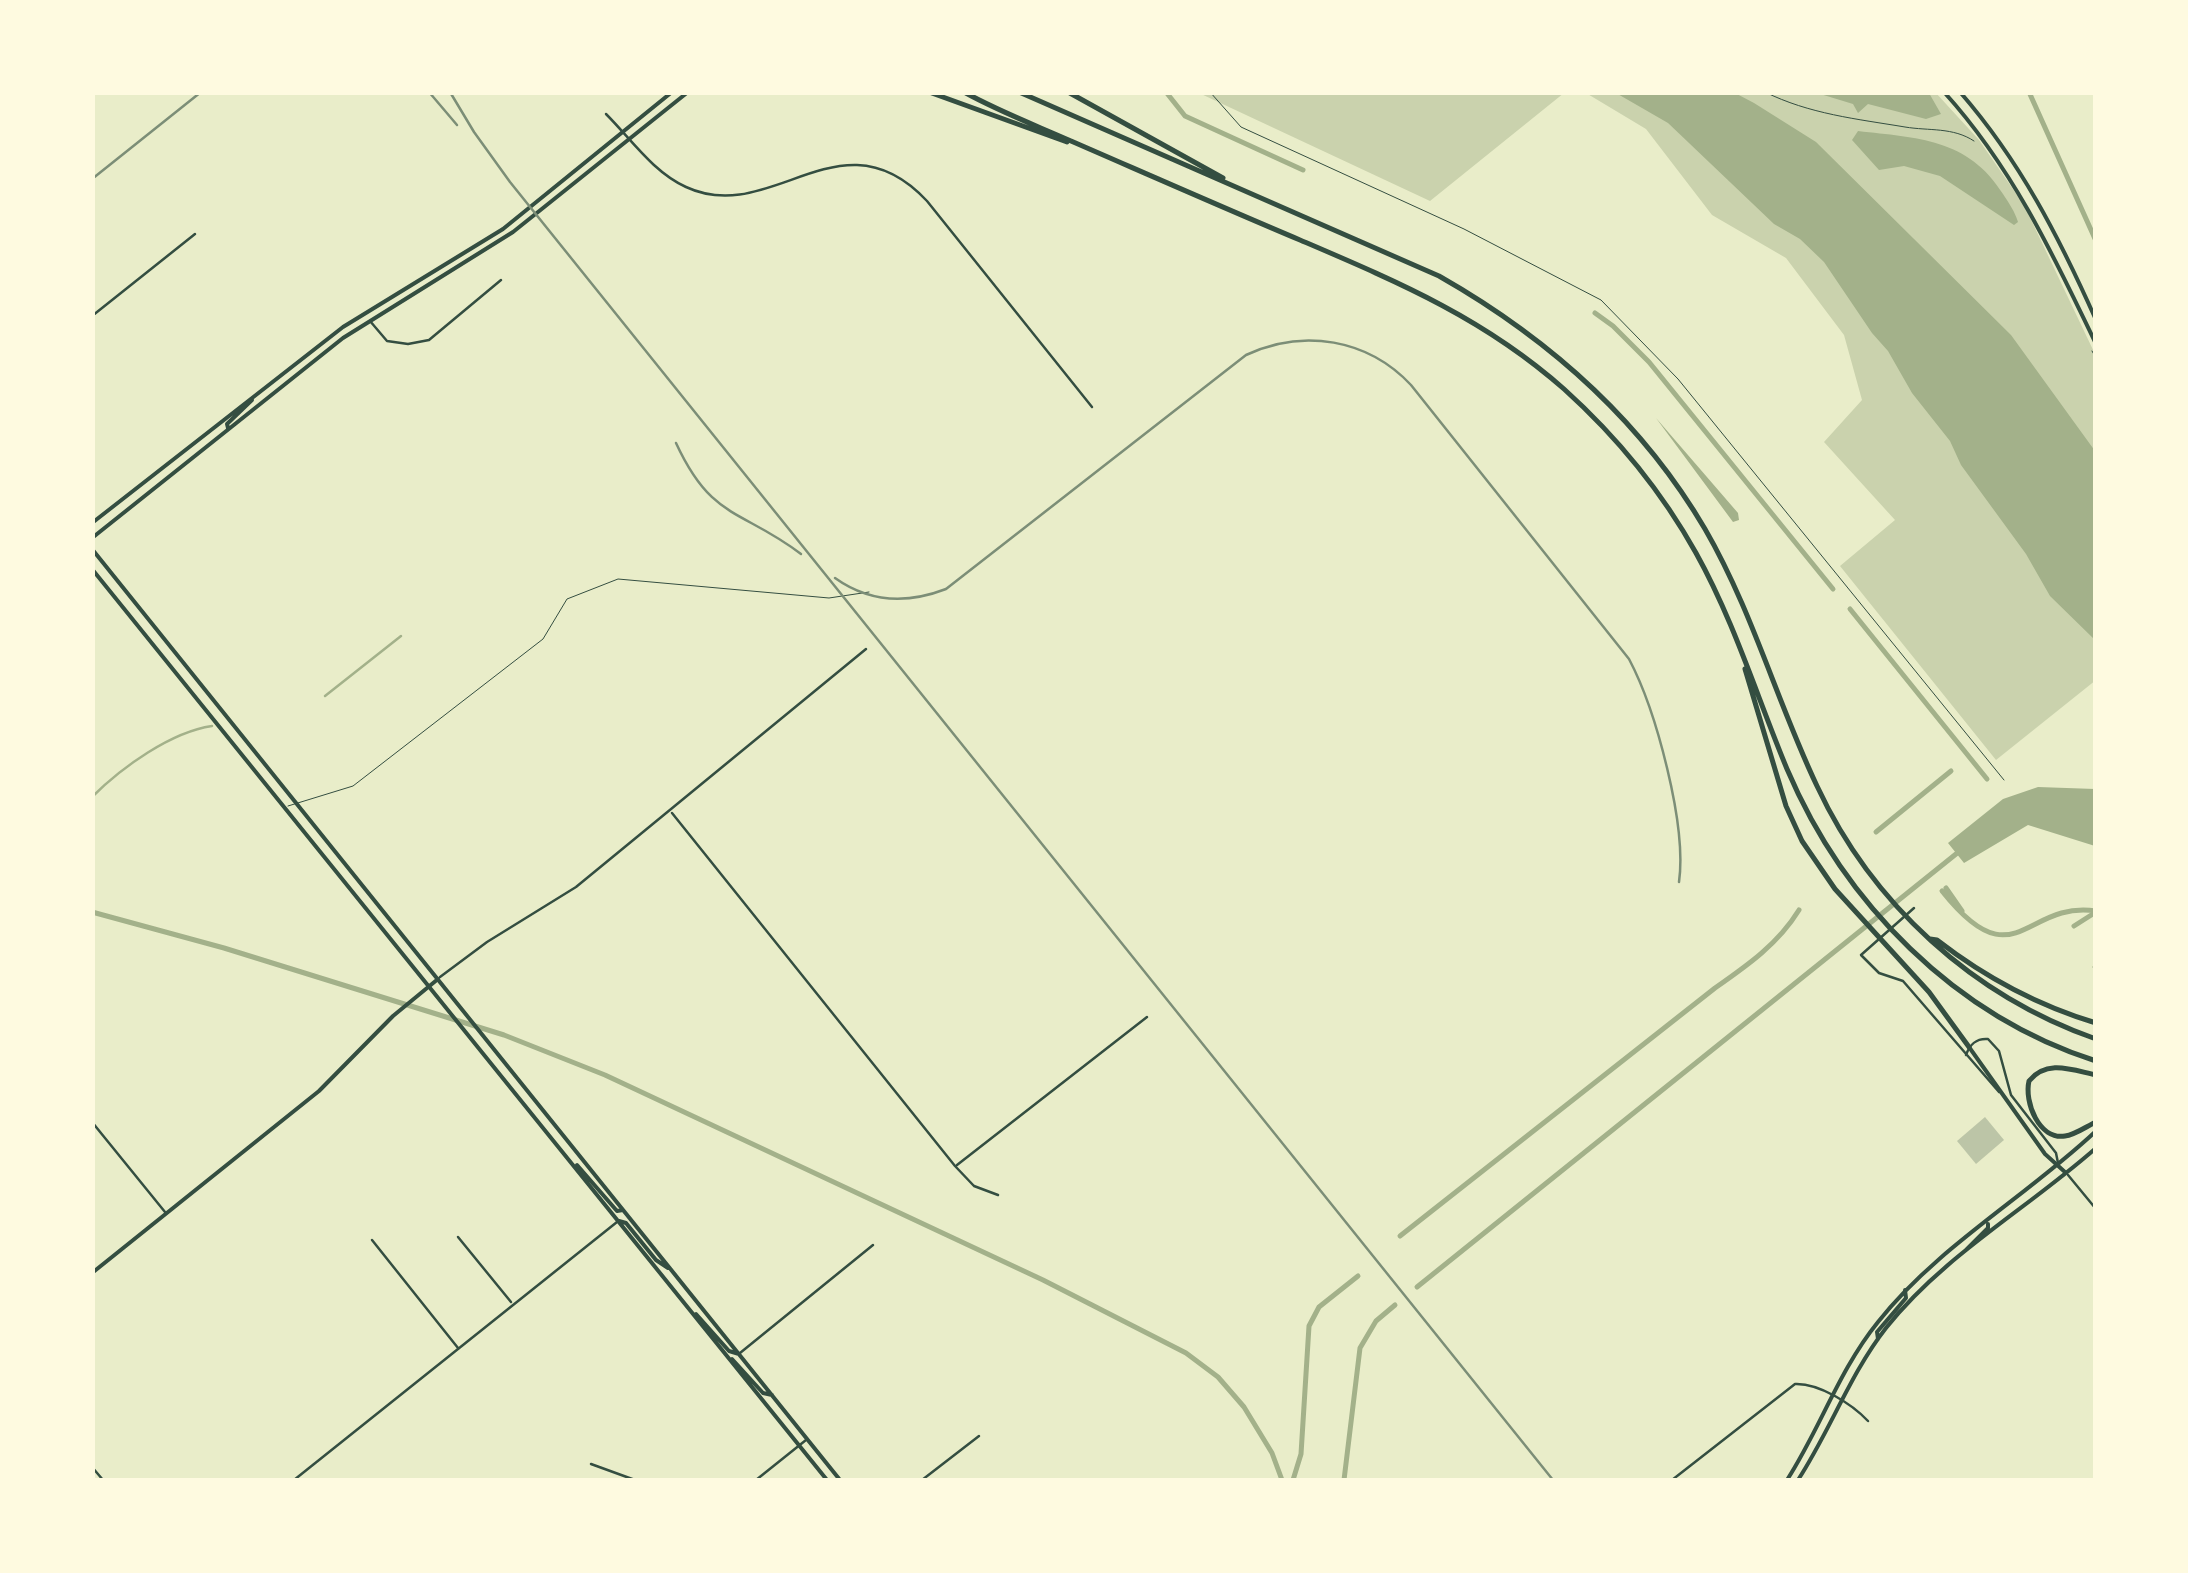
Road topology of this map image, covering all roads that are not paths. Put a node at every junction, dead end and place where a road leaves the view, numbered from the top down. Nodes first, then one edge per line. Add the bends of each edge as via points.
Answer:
1 (672, 92) edge
2 (688, 92) edge
3 (929, 92) edge
4 (964, 92) edge
5 (1020, 92) edge
6 (1068, 92) edge
7 (1210, 92) edge
8 (1944, 92) edge
9 (1960, 92) edge
10 (606, 114) dead end
11 (622, 130) junction
12 (630, 140) junction
13 (1091, 150) junction
14 (1256, 196) junction
15 (195, 234) dead end
16 (501, 280) dead end
17 (92, 316) edge
18 (370, 320) junction
19 (2096, 320) edge
20 (2092, 344) edge
21 (255, 396) junction
22 (1092, 407) dead end
23 (230, 429) junction
24 (92, 523) edge
25 (92, 538) edge
26 (92, 549) edge
27 (92, 569) edge
28 (869, 592) dead end
29 (1738, 644) junction
30 (866, 649) dead end
31 (2004, 780) dead end
32 (297, 804) junction
33 (286, 807) junction
34 (671, 812) junction
35 (1914, 908) dead end
36 (1928, 939) junction
37 (438, 979) junction
38 (429, 986) junction
39 (1148, 1017) dead end
40 (2096, 1023) edge
41 (2096, 1039) edge
42 (1969, 1046) junction
43 (1966, 1056) junction
44 (2096, 1061) edge
45 (2096, 1075) edge
46 (2003, 1097) junction
47 (92, 1122) edge
48 (2096, 1122) edge
49 (2096, 1131) edge
50 (2096, 1148) edge
51 (572, 1163) junction
52 (2058, 1163) junction
53 (956, 1166) junction
54 (2067, 1174) junction
55 (998, 1194) dead end
56 (2096, 1209) edge
57 (623, 1210) junction
58 (166, 1214) junction
59 (619, 1221) junction
60 (1987, 1223) junction
61 (458, 1237) dead end
62 (372, 1240) dead end
63 (873, 1245) dead end
64 (1964, 1254) junction
65 (671, 1270) junction
66 (92, 1273) edge
67 (1906, 1290) junction
68 (513, 1304) junction
69 (690, 1311) junction
70 (1878, 1339) junction
71 (458, 1348) junction
72 (738, 1354) junction
73 (727, 1356) junction
74 (772, 1395) junction
75 (1832, 1396) junction
76 (1841, 1402) junction
77 (1868, 1422) dead end
78 (978, 1436) dead end
79 (807, 1440) junction
80 (799, 1446) junction
81 (590, 1464) dead end
82 (92, 1467) edge
83 (103, 1480) edge
84 (294, 1480) edge
85 (635, 1480) edge
86 (756, 1480) edge
87 (827, 1480) edge
88 (840, 1480) edge
89 (922, 1480) edge
90 (1672, 1480) edge
91 (1787, 1480) edge
92 (1798, 1480) edge

1 - 11 main road
2 - 12 main road
3 - 13 highway
4 - 13 highway
5 - 14 highway
6 - 14 highway
7 - 31 lane via 1241,127 1464,228 1601,300 1678,380
8 - 20 main road via 2032,212
9 - 19 main road via 2030,187
10 - 11 street
11 - 12 street
11 - 21 main road via 488,239 343,327
12 - 18 main road via 477,256
12 - 22 street via 674,180 706,194 744,195 846,164 906,182
13 - 29 highway via 1406,285 1518,352 1588,412 1658,495 1696,552
14 - 36 highway via 1474,296 1598,391 1662,465 1710,540 1840,832
15 - 17 street
16 - 18 street via 429,340 387,341
18 - 23 main road
21 - 23 main road via 226,424
21 - 24 main road
23 - 25 main road
26 - 32 main road
27 - 33 main road
28 - 32 lane via 829,598 618,579 567,599 543,639 353,786
29 - 42 highway via 1786,806 1821,871
29 - 44 highway via 1810,818 1867,902 1929,966 1979,1004
30 - 34 street
32 - 33 lane
32 - 37 main road
33 - 38 main road
34 - 37 street via 567,894
34 - 53 street
35 - 43 street via 1861,955 1879,973 1903,981
36 - 40 highway via 2016,992
36 - 41 highway via 2019,1005
37 - 38 main road
37 - 57 main road
38 - 51 main road
38 - 58 main road via 319,1091
39 - 53 street
42 - 43 street
42 - 46 main road
42 - 52 street via 1983,1038 1996,1044 2011,1095
43 - 46 street
45 - 48 highway via 2046,1068 2029,1081 2026,1096 2054,1134 2066,1136
46 - 52 main road
47 - 58 street
49 - 52 main road
50 - 54 main road
51 - 57 main road
51 - 59 main road
52 - 54 main road
52 - 60 main road
53 - 55 street via 974,1186
54 - 56 street
54 - 64 main road
57 - 65 main road
58 - 66 main road
59 - 65 main road
59 - 68 street
59 - 69 main road
60 - 64 main road
60 - 67 main road
61 - 68 street
62 - 71 street
63 - 72 street
64 - 70 main road
65 - 72 main road
67 - 70 main road
67 - 75 main road via 1865,1339
68 - 71 street
69 - 72 main road
69 - 73 main road
70 - 76 main road
71 - 84 street
72 - 74 main road
73 - 74 main road
73 - 80 main road
74 - 79 main road
75 - 76 street
75 - 90 street via 1795,1384
75 - 91 main road
76 - 77 street
76 - 92 main road
78 - 89 street
79 - 80 street
79 - 88 main road
80 - 86 street
80 - 87 main road
81 - 85 street
82 - 83 street

